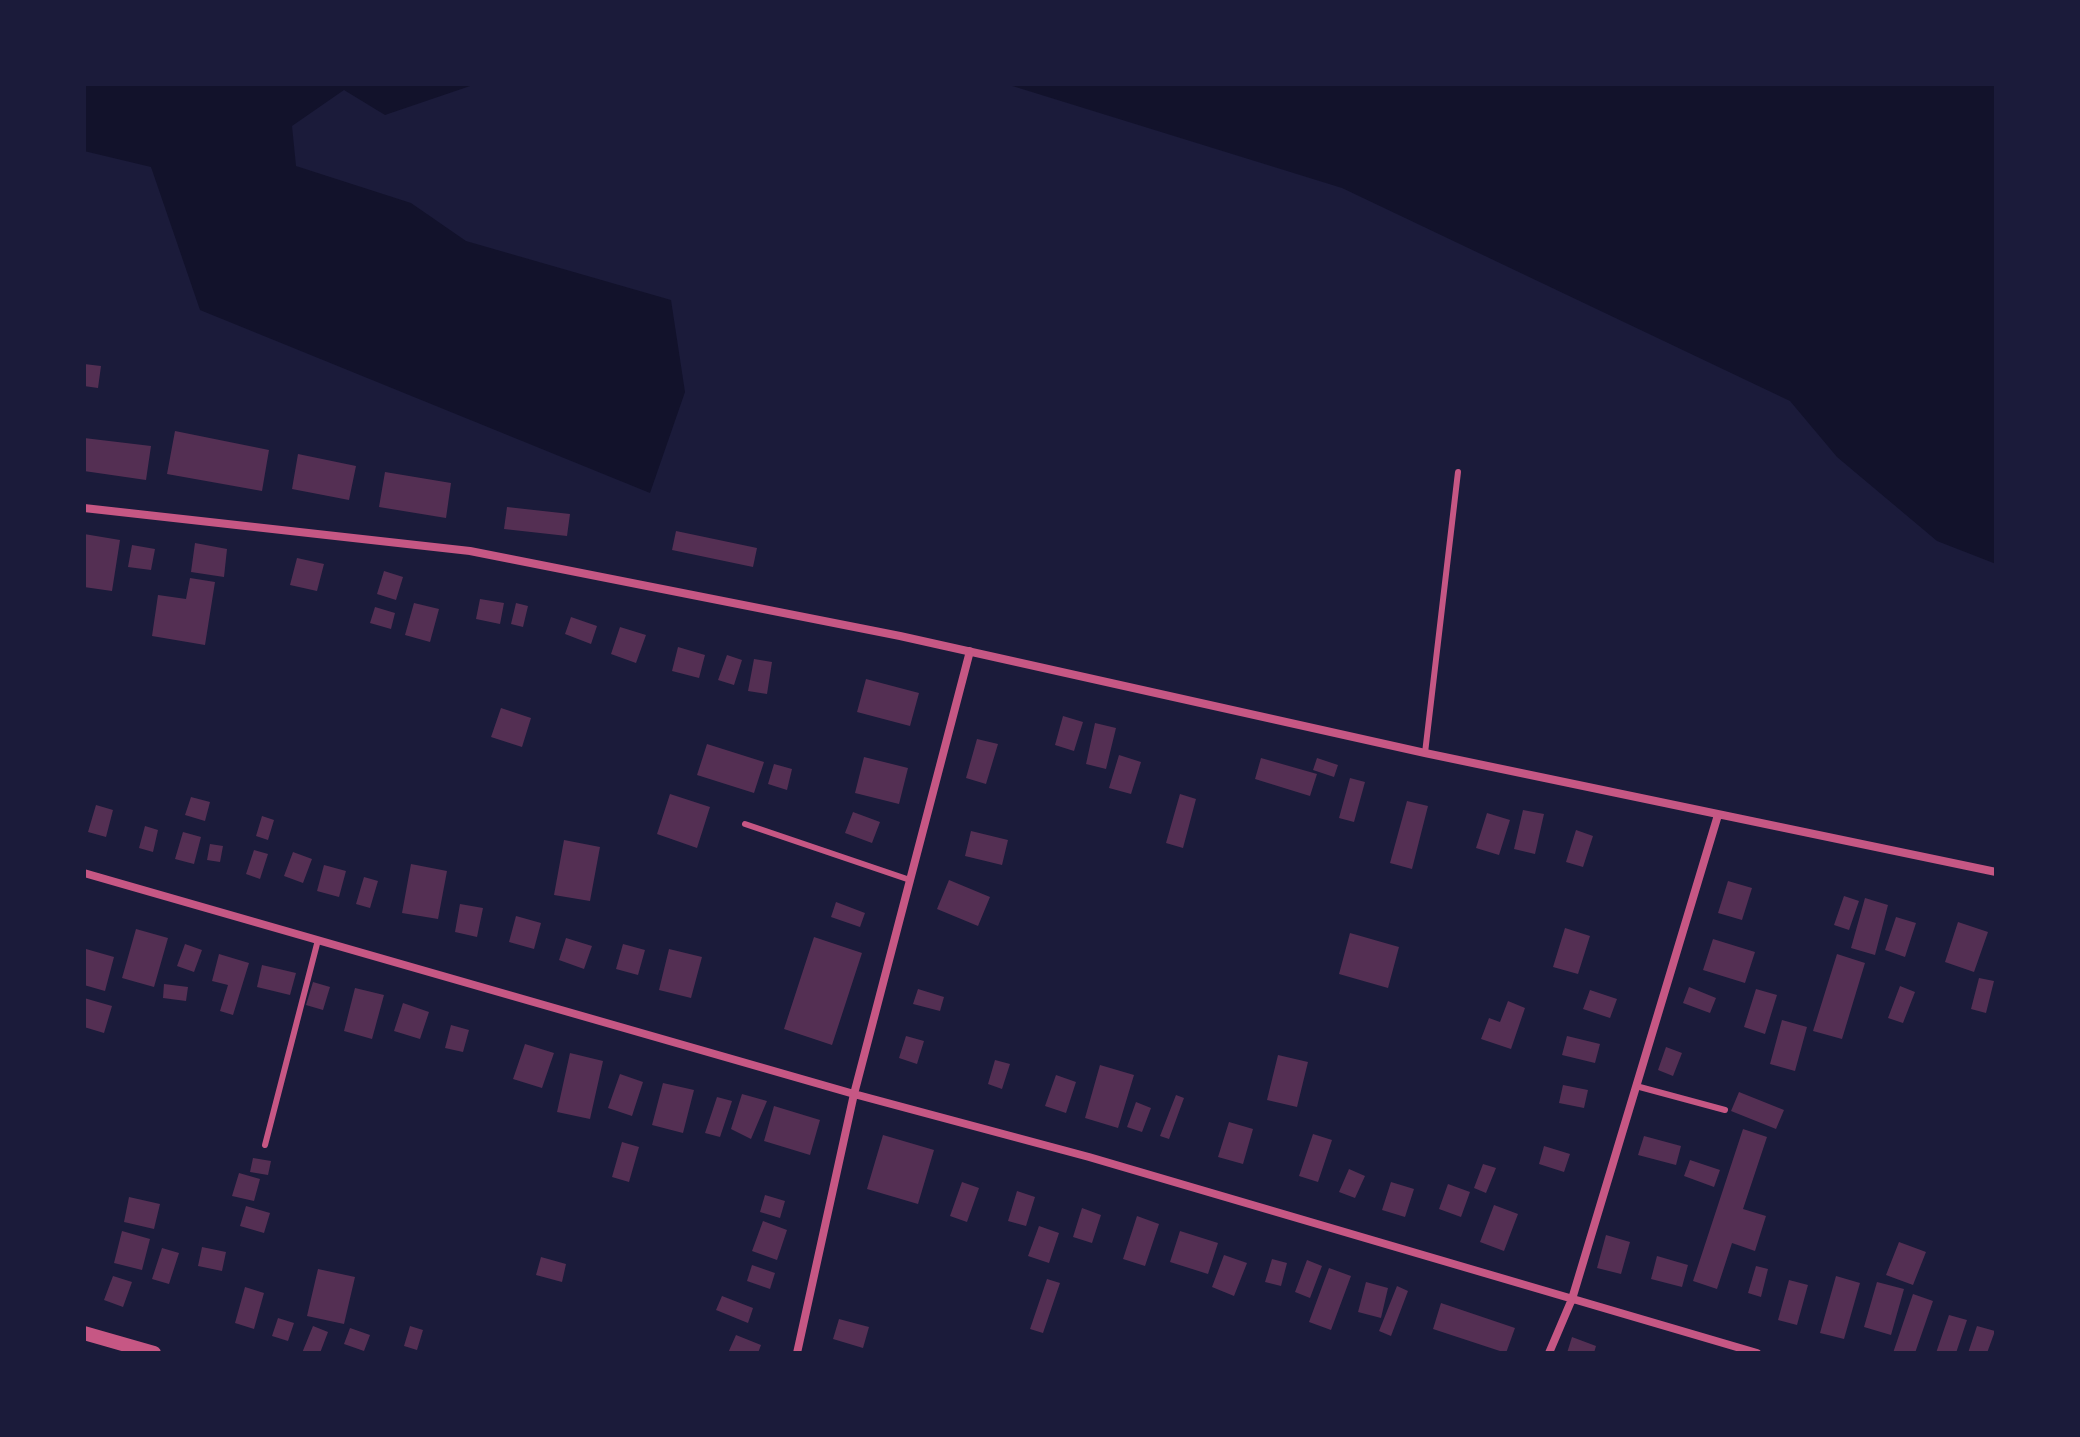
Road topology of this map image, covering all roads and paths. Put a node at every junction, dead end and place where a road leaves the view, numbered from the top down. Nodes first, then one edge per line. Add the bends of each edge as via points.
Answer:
1 (1458, 472) dead end
2 (84, 508) edge
3 (970, 651) junction
4 (1425, 753) junction
5 (1718, 815) junction
6 (745, 824) dead end
7 (1996, 872) edge
8 (84, 873) edge
9 (910, 880) junction
10 (318, 940) junction
11 (1636, 1086) junction
12 (854, 1094) junction
13 (1725, 1110) dead end
14 (265, 1145) dead end
15 (1572, 1299) junction
16 (84, 1333) edge
17 (154, 1353) edge
18 (797, 1353) edge
19 (1549, 1353) edge
20 (1757, 1353) edge

1 - 4 lane
2 - 3 street via 470,551
3 - 4 street
3 - 9 street
4 - 5 street
5 - 7 street
5 - 11 street
6 - 9 lane
8 - 10 street
9 - 12 street
10 - 12 street
10 - 14 lane
11 - 13 lane
11 - 15 street
12 - 15 street
12 - 18 street
15 - 19 street
15 - 20 street
16 - 17 street

